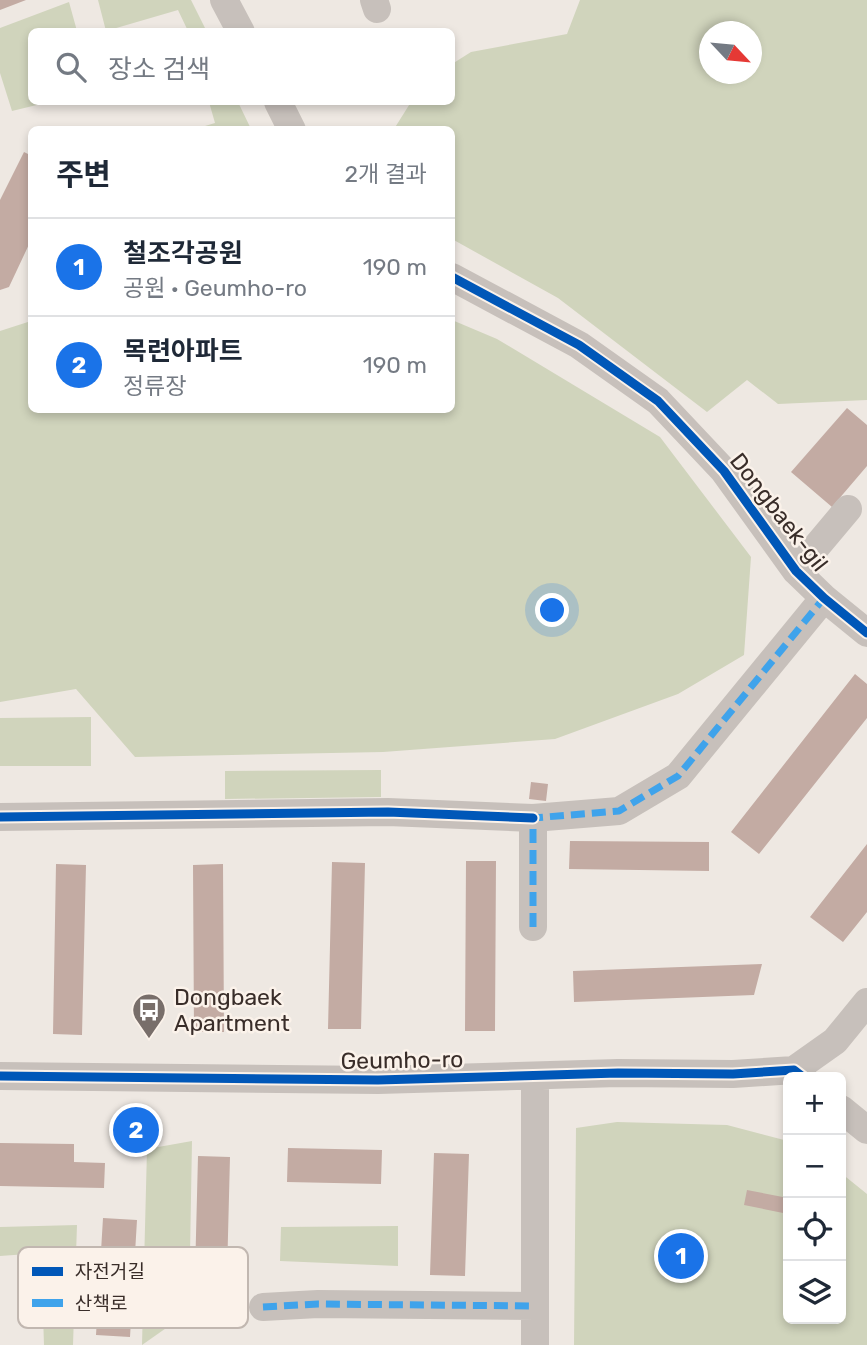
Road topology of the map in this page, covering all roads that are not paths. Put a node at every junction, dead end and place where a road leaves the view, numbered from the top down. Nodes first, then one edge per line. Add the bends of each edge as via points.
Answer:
1 (224, 0) edge
2 (239, 28) edge
3 (280, 105) edge
4 (290, 126) edge
5 (455, 279) edge
6 (848, 509) dead end
7 (796, 571) junction
8 (824, 597) junction
9 (867, 633) edge
10 (0, 817) edge
11 (533, 818) junction
12 (533, 927) dead end
13 (867, 1002) edge
14 (801, 1072) edge
15 (783, 1074) edge
16 (0, 1076) edge
17 (535, 1076) junction
18 (846, 1113) edge
19 (867, 1130) edge
20 (535, 1306) junction
21 (263, 1307) dead end
22 (535, 1345) edge

1 - 2 street
3 - 4 street
5 - 7 street, Dongbaek-gil via 579,345 658,401 724,471
6 - 7 street
7 - 8 street, Dongbaek-gil
8 - 9 street, Dongbaek-gil
8 - 11 street via 678,776 619,811
10 - 11 street via 388,812
11 - 12 street
13 - 14 street
15 - 17 street, Geumho-ro
16 - 17 street, Geumho-ro via 288,1080
17 - 20 street
18 - 19 street
20 - 21 street
20 - 22 street

